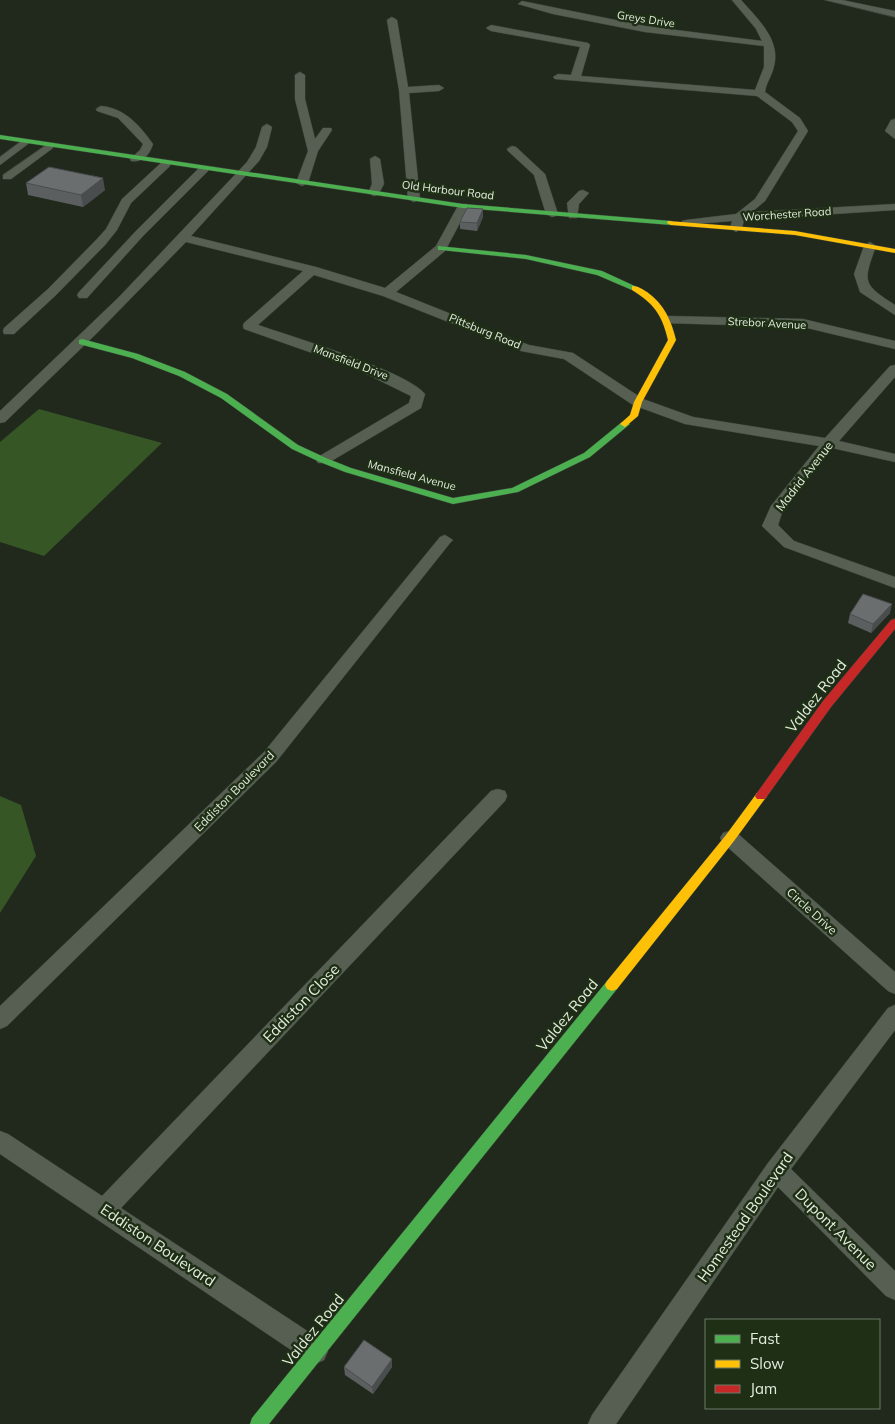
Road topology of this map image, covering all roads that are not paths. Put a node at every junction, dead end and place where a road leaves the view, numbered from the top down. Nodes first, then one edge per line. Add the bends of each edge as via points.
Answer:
1 (736, 0) edge
2 (829, 0) edge
3 (854, 3) edge
4 (522, 4) dead end
5 (893, 12) edge
6 (392, 20) dead end
7 (491, 28) dead end
8 (769, 44) junction
9 (300, 75) dead end
10 (558, 77) dead end
11 (575, 78) junction
12 (439, 88) dead end
13 (404, 90) junction
14 (760, 93) junction
15 (101, 109) dead end
16 (895, 122) edge
17 (267, 127) dead end
18 (327, 130) dead end
19 (895, 136) edge
20 (0, 138) edge
21 (24, 142) junction
22 (49, 146) junction
23 (512, 149) dead end
24 (313, 151) junction
25 (136, 159) junction
26 (375, 159) dead end
27 (0, 162) edge
28 (166, 164) junction
29 (204, 169) junction
30 (240, 174) junction
31 (7, 178) dead end
32 (302, 183) junction
33 (374, 193) junction
34 (583, 193) dead end
35 (414, 199) junction
36 (759, 201) junction
37 (463, 206) junction
38 (895, 207) edge
39 (552, 214) junction
40 (765, 214) junction
41 (573, 216) junction
42 (738, 222) junction
43 (680, 224) joint
44 (773, 231) junction
45 (185, 238) junction
46 (870, 246) junction
47 (441, 248) junction
48 (895, 251) edge
49 (312, 270) junction
50 (387, 293) junction
51 (83, 295) dead end
52 (895, 311) edge
53 (668, 320) junction
54 (9, 331) dead end
55 (82, 342) junction
56 (895, 345) edge
57 (895, 369) edge
58 (638, 402) junction
59 (0, 420) edge
60 (830, 443) junction
61 (895, 458) edge
62 (323, 460) junction
63 (445, 540) dead end
64 (895, 583) edge
65 (895, 622) edge
66 (498, 796) dead end
67 (730, 838) junction
68 (895, 985) edge
69 (895, 1014) edge
70 (0, 1020) edge
71 (0, 1141) edge
72 (776, 1170) junction
73 (104, 1210) junction
74 (895, 1288) edge
75 (315, 1351) junction
76 (258, 1424) edge
77 (601, 1424) edge

1 - 8 street
2 - 3 street
3 - 5 street
4 - 8 street, Greys Drive via 641,30
6 - 13 street
7 - 11 street via 585,45
8 - 14 street via 770,65
9 - 24 street via 300,99
10 - 11 street
11 - 14 street
12 - 13 street
13 - 35 street
14 - 36 street via 796,120 802,131
15 - 25 street via 116,110 148,144
16 - 19 street via 890,131
17 - 30 street via 263,146 250,167
18 - 24 street
20 - 21 street, Old Harbour Road
21 - 22 street, Old Harbour Road
21 - 27 street
22 - 25 street, Old Harbour Road
22 - 31 street
23 - 39 street via 539,174
24 - 32 street
25 - 28 street, Old Harbour Road
26 - 33 street via 378,184
28 - 29 street, Old Harbour Road
28 - 54 street via 126,201 101,242
29 - 30 street, Old Harbour Road
29 - 51 street
30 - 32 street, Old Harbour Road
30 - 45 street
32 - 33 street, Old Harbour Road
33 - 35 street, Old Harbour Road
34 - 41 street via 573,203
35 - 37 street, Old Harbour Road
36 - 40 street
36 - 42 street
37 - 39 street, Old Harbour Road
37 - 47 street
38 - 40 street, Worchester Road
39 - 41 street, Old Harbour Road
40 - 42 street, Worchester Road
40 - 44 street
41 - 43 street, Old Harbour Road
42 - 43 street, Worchester Road
42 - 44 street
44 - 46 street
45 - 49 street, Pittsburg Road
45 - 55 street
46 - 48 street
46 - 52 street via 860,274 866,292
47 - 50 street
47 - 53 street via 526,258 599,273 629,284 655,301
49 - 50 street, Pittsburg Road
49 - 62 street, Mansfield Drive via 248,326 334,354 389,376 418,394 416,405
50 - 58 street, Pittsburg Road via 518,346 568,356
53 - 56 street, Strebor Avenue via 803,324
53 - 58 street, Mansfield Avenue via 672,340
55 - 59 street
55 - 62 street, Mansfield Avenue via 135,356 182,374 224,396 295,447
57 - 60 street, Madrid Avenue
58 - 60 street, Pittsburg Road via 690,420
58 - 62 street, Mansfield Avenue via 634,416 587,455 506,492 453,501
60 - 61 street, Pittsburg Road
60 - 64 street, Madrid Avenue via 776,509 770,526 789,544
63 - 70 street, Eddiston Boulevard via 270,757
65 - 67 street, Valdez Road via 828,704
66 - 73 street, Eddiston Close
67 - 68 street, Circle Drive
67 - 75 street, Valdez Road
69 - 72 street, Homestead Boulevard
71 - 73 street, Eddiston Boulevard
72 - 74 street, Dupont Avenue
72 - 77 street, Homestead Boulevard
73 - 75 street, Eddiston Boulevard
75 - 76 street, Valdez Road

